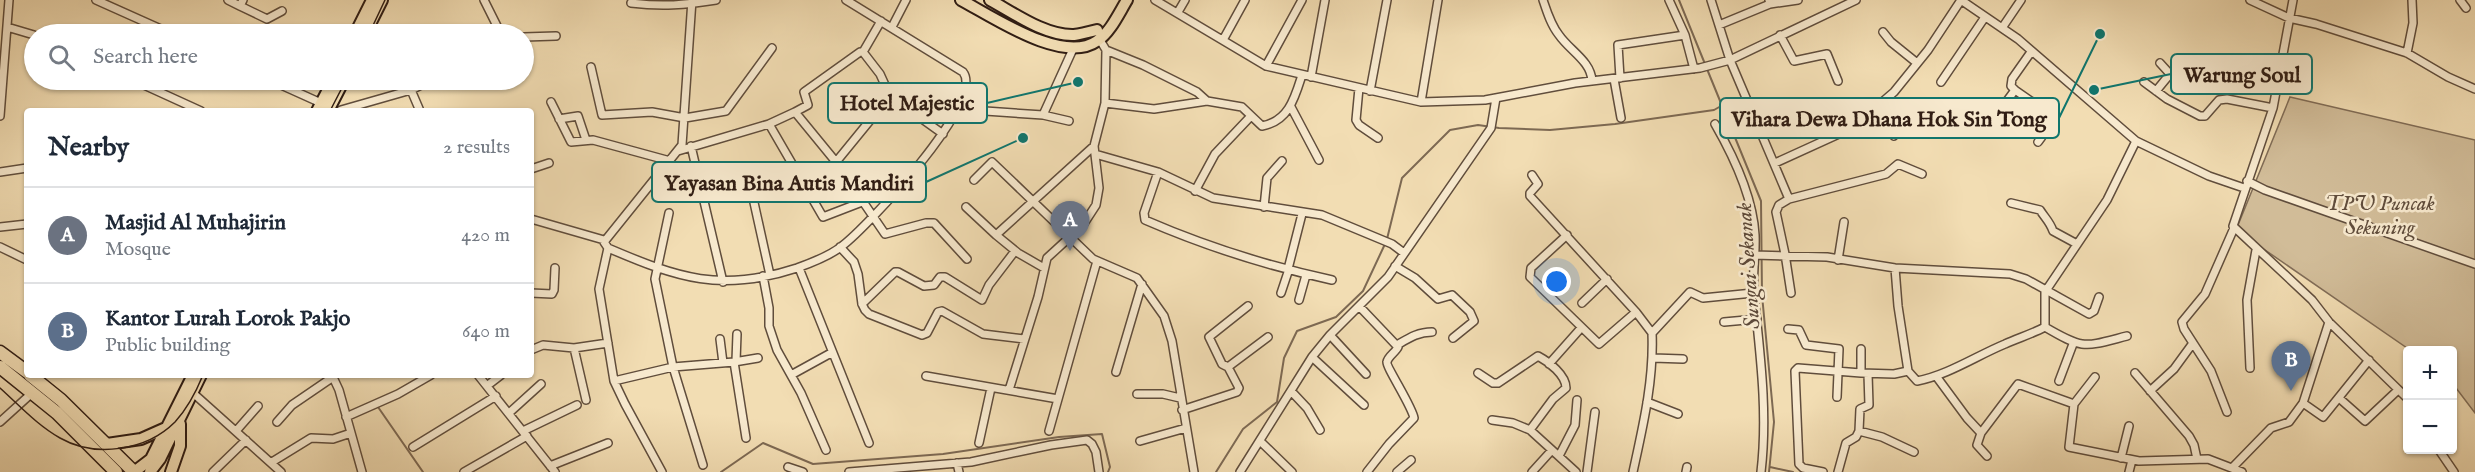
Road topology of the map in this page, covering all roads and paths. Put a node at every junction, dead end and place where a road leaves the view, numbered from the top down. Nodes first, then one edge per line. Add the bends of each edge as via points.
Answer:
1 (9, 0) edge
2 (96, 0) edge
3 (228, 0) edge
4 (372, 0) edge
5 (382, 0) edge
6 (484, 0) edge
7 (716, 0) edge
8 (846, 0) edge
9 (906, 0) edge
10 (961, 0) edge
11 (990, 0) edge
12 (1120, 0) edge
13 (1127, 0) edge
14 (1155, 0) edge
15 (1185, 0) edge
16 (1245, 0) edge
17 (1302, 0) edge
18 (1325, 0) edge
19 (1387, 0) edge
20 (1438, 0) edge
21 (1543, 0) edge
22 (1668, 0) edge
23 (1711, 0) edge
24 (1798, 0) edge
25 (1856, 0) edge
26 (1961, 0) edge
27 (2021, 0) edge
28 (2250, 0) edge
29 (2293, 0) edge
30 (2412, 0) edge
31 (2460, 0) edge
32 (693, 2) edge
33 (1769, 2) edge
34 (242, 3) edge
35 (631, 3) dead end
36 (2466, 8) dead end
37 (282, 11) dead end
38 (1178, 12) junction
39 (1985, 17) junction
40 (2289, 18) junction
41 (881, 21) junction
42 (150, 24) edge
43 (360, 24) edge
44 (370, 24) edge
45 (496, 24) edge
46 (1719, 25) junction
47 (7, 27) junction
48 (892, 27) junction
49 (2002, 28) junction
50 (24, 32) edge
51 (1883, 32) dead end
52 (1099, 35) junction
53 (1685, 35) junction
54 (1780, 35) junction
55 (556, 36) dead end
56 (534, 37) edge
57 (1223, 40) junction
58 (772, 48) dead end
59 (1073, 49) junction
60 (1106, 50) junction
61 (863, 52) junction
62 (2031, 52) junction
63 (2408, 53) junction
64 (1730, 60) junction
65 (1917, 63) junction
66 (2160, 63) dead end
67 (1266, 66) junction
68 (591, 67) dead end
69 (1696, 69) junction
70 (1302, 75) junction
71 (1311, 77) junction
72 (1617, 79) junction
73 (1592, 81) junction
74 (1838, 81) dead end
75 (2144, 81) dead end
76 (1941, 82) dead end
77 (1359, 88) junction
78 (2475, 89) edge
79 (155, 90) edge
80 (289, 90) edge
81 (329, 90) edge
82 (339, 90) edge
83 (411, 90) joint
84 (2014, 90) junction
85 (1370, 91) junction
86 (2156, 91) junction
87 (336, 95) junction
88 (890, 96) junction
89 (1496, 98) junction
90 (1207, 100) junction
91 (551, 102) dead end
92 (1421, 102) junction
93 (1105, 103) junction
94 (1985, 104) dead end
95 (1291, 107) junction
96 (194, 108) edge
97 (322, 108) edge
98 (340, 108) edge
99 (348, 108) edge
100 (419, 108) edge
101 (2273, 108) junction
102 (956, 109) junction
103 (1875, 109) junction
104 (795, 112) junction
105 (1998, 113) junction
106 (1043, 115) junction
107 (0, 116) edge
108 (1251, 116) junction
109 (685, 118) junction
110 (1621, 118) dead end
111 (559, 119) junction
112 (1069, 121) dead end
113 (769, 124) junction
114 (1715, 124) dead end
115 (1984, 132) dead end
116 (943, 134) junction
117 (1894, 136) dead end
118 (1378, 138) dead end
119 (586, 140) junction
120 (2136, 141) junction
121 (2038, 142) dead end
122 (691, 146) junction
123 (1094, 150) junction
124 (678, 151) junction
125 (1319, 160) dead end
126 (670, 161) junction
127 (1282, 161) dead end
128 (836, 162) junction
129 (549, 163) dead end
130 (1775, 163) junction
131 (24, 168) edge
132 (534, 168) edge
133 (0, 172) edge
134 (1158, 172) junction
135 (1922, 174) dead end
136 (1532, 175) dead end
137 (974, 180) dead end
138 (2245, 185) junction
139 (1195, 191) junction
140 (753, 198) dead end
141 (1789, 199) junction
142 (1034, 201) junction
143 (862, 202) junction
144 (2011, 203) dead end
145 (966, 207) dead end
146 (1264, 207) junction
147 (669, 213) dead end
148 (1302, 214) junction
149 (873, 218) junction
150 (534, 220) edge
151 (1844, 222) dead end
152 (24, 224) edge
153 (2233, 225) junction
154 (0, 227) edge
155 (996, 235) junction
156 (1567, 235) junction
157 (1069, 237) junction
158 (604, 240) junction
159 (2077, 244) junction
160 (0, 247) edge
161 (840, 247) junction
162 (608, 248) junction
163 (2256, 250) junction
164 (1015, 251) junction
165 (1404, 253) junction
166 (1785, 254) junction
167 (1755, 255) junction
168 (24, 259) edge
169 (967, 259) dead end
170 (1838, 260) junction
171 (1097, 261) junction
172 (2475, 264) edge
173 (1395, 266) junction
174 (555, 268) dead end
175 (799, 268) junction
176 (1044, 268) junction
177 (1895, 268) junction
178 (1288, 269) junction
179 (657, 270) junction
180 (1306, 274) junction
181 (767, 275) junction
182 (1607, 279) junction
183 (1332, 280) dead end
184 (723, 282) junction
185 (1142, 284) junction
186 (1791, 292) dead end
187 (2045, 292) junction
188 (534, 293) edge
189 (1281, 293) dead end
190 (1753, 293) junction
191 (2099, 297) dead end
192 (1299, 300) dead end
193 (1582, 303) dead end
194 (862, 304) junction
195 (1248, 306) dead end
196 (1359, 306) junction
197 (1636, 312) junction
198 (1757, 319) junction
199 (1724, 322) dead end
200 (2329, 322) junction
201 (2045, 327) junction
202 (1581, 328) junction
203 (1788, 329) dead end
204 (1432, 332) dead end
205 (1652, 333) junction
206 (737, 334) dead end
207 (1330, 335) junction
208 (2127, 336) dead end
209 (1268, 337) dead end
210 (1453, 338) dead end
211 (720, 339) dead end
212 (1024, 339) junction
213 (608, 343) junction
214 (2193, 343) junction
215 (2073, 344) junction
216 (1397, 345) junction
217 (574, 348) junction
218 (534, 349) edge
219 (1861, 349) dead end
220 (0, 352) edge
221 (831, 353) junction
222 (1312, 357) junction
223 (758, 358) dead end
224 (1653, 358) junction
225 (1683, 358) dead end
226 (2369, 360) junction
227 (735, 362) junction
228 (723, 363) junction
229 (1550, 364) junction
230 (0, 367) edge
231 (673, 367) junction
232 (1228, 367) junction
233 (2250, 368) dead end
234 (24, 370) edge
235 (1908, 371) junction
236 (1116, 372) dead end
237 (1838, 372) junction
238 (1478, 373) dead end
239 (1366, 374) dead end
240 (1864, 374) junction
241 (2134, 374) dead end
242 (791, 375) junction
243 (1936, 375) junction
244 (926, 376) dead end
245 (2095, 377) dead end
246 (34, 378) edge
247 (192, 378) edge
248 (200, 378) edge
249 (330, 378) edge
250 (334, 378) edge
251 (426, 378) edge
252 (480, 378) edge
253 (497, 378) edge
254 (614, 381) junction
255 (2059, 381) dead end
256 (541, 384) dead end
257 (488, 385) junction
258 (991, 388) junction
259 (1009, 390) junction
260 (2398, 390) junction
261 (1291, 391) junction
262 (2150, 391) junction
263 (32, 393) junction
264 (193, 393) junction
265 (1137, 394) dead end
266 (2403, 394) edge
267 (496, 396) junction
268 (1837, 397) dead end
269 (1180, 398) junction
270 (2338, 398) junction
271 (1059, 399) junction
272 (586, 400) dead end
273 (1577, 400) dead end
274 (1647, 402) junction
275 (2303, 403) junction
276 (2074, 404) junction
277 (258, 405) dead end
278 (577, 405) dead end
279 (1364, 405) dead end
280 (1182, 410) junction
281 (1595, 411) dead end
282 (2227, 412) dead end
283 (509, 413) junction
284 (1678, 414) dead end
285 (346, 417) junction
286 (180, 420) junction
287 (1492, 420) dead end
288 (0, 422) edge
289 (277, 422) dead end
290 (2129, 426) dead end
291 (168, 427) junction
292 (1186, 428) junction
293 (1320, 430) dead end
294 (1530, 430) junction
295 (236, 431) junction
296 (1048, 431) dead end
297 (1859, 431) junction
298 (351, 433) junction
299 (525, 434) junction
300 (1981, 434) junction
301 (746, 438) dead end
302 (246, 440) junction
303 (1140, 441) dead end
304 (1260, 441) junction
305 (608, 443) dead end
306 (869, 443) dead end
307 (979, 443) dead end
308 (107, 444) junction
309 (414, 447) dead end
310 (826, 450) dead end
311 (1552, 450) junction
312 (1914, 452) dead end
313 (2442, 454) edge
314 (1559, 456) junction
315 (1987, 456) dead end
316 (2121, 458) junction
317 (2197, 459) junction
318 (1411, 460) dead end
319 (2132, 460) junction
320 (272, 462) junction
321 (957, 463) junction
322 (704, 465) dead end
323 (788, 467) dead end
324 (2233, 467) junction
325 (552, 469) edge
326 (883, 471) edge
327 (116, 472) edge
328 (134, 472) edge
329 (150, 472) edge
330 (171, 472) edge
331 (213, 472) edge
332 (281, 472) edge
333 (362, 472) edge
334 (464, 472) edge
335 (662, 472) edge
336 (803, 472) edge
337 (849, 472) edge
338 (958, 472) edge
339 (1099, 472) edge
340 (1194, 472) edge
341 (1240, 472) edge
342 (1293, 472) edge
343 (1367, 472) edge
344 (1397, 472) edge
345 (1532, 472) edge
346 (1576, 472) edge
347 (1587, 472) edge
348 (1632, 472) edge
349 (1761, 472) edge
350 (1823, 472) edge
351 (1839, 472) edge
352 (2129, 472) edge
353 (2242, 472) edge
354 (2454, 472) edge

1 - 47 street
2 - 42 street
3 - 34 street
4 - 43 main road
5 - 44 main road
6 - 45 street
7 - 32 street
8 - 41 street
9 - 48 street
10 - 59 main road via 1037,39
11 - 52 main road via 1037,25 1072,35
12 - 52 main road
13 - 52 main road
14 - 38 street
15 - 38 street
16 - 57 street
17 - 67 street
18 - 71 street
19 - 85 street
20 - 92 street
21 - 73 street via 1559,35 1586,65
22 - 53 street
23 - 46 street
24 - 33 street
25 - 54 street
26 - 39 street
26 - 65 street
27 - 49 street
28 - 40 street
29 - 40 street
30 - 63 street
31 - 36 street
32 - 35 street via 659,7
32 - 109 street
33 - 46 street
34 - 37 street via 267,19
38 - 57 street
39 - 49 street
39 - 76 street
40 - 63 street
40 - 101 street
41 - 48 street
41 - 61 street
46 - 64 street
47 - 50 street
47 - 107 street
48 - 102 street via 963,72 967,81
49 - 62 street
51 - 65 street
52 - 59 main road via 1090,46
52 - 60 street
53 - 69 street
53 - 72 street via 1618,45
54 - 64 street
54 - 74 street via 1794,61 1827,54
55 - 56 street
57 - 67 street
58 - 109 street via 726,111
59 - 106 street
60 - 90 street via 1143,64
60 - 93 street
61 - 88 street
61 - 104 street via 804,92 808,105
62 - 84 street via 2012,79
62 - 120 street
63 - 78 street
64 - 69 street
64 - 130 street
65 - 103 street
66 - 86 street via 2170,74
67 - 70 street
68 - 109 street via 602,115 651,112
69 - 72 street
70 - 71 street
70 - 95 street
71 - 77 street
72 - 73 street
72 - 110 street
73 - 89 street
75 - 86 street
77 - 85 street
77 - 118 street via 1356,120
79 - 96 street
80 - 97 street
81 - 97 main road
82 - 87 main road
83 - 99 street
83 - 100 street
84 - 105 street
84 - 121 street via 2048,113 2045,133
85 - 92 street
86 - 101 street via 2200,116 2205,116 2218,100 2227,99
87 - 97 main road
87 - 98 street
88 - 116 street
88 - 128 street
89 - 92 street
89 - 165 street via 1491,128
90 - 93 street via 1154,110
90 - 108 street via 1238,105
91 - 111 street
93 - 123 street
94 - 105 street
95 - 108 street via 1267,125 1260,125
95 - 125 street
101 - 138 street
102 - 106 street
102 - 116 street
103 - 117 street
103 - 130 street via 1852,128
104 - 113 street
104 - 128 street
105 - 115 street
106 - 112 street
108 - 139 street via 1215,154
109 - 124 street
111 - 119 street via 571,142
111 - 119 street via 578,116
113 - 122 street
113 - 143 street via 823,218
114 - 167 street via 1736,161 1749,203
116 - 149 street
119 - 126 street
120 - 138 street via 2209,176
120 - 159 street via 2107,200
122 - 124 street
122 - 184 street
123 - 134 street
123 - 142 street
123 - 157 street via 1099,188 1096,204 1083,225
124 - 126 street
126 - 158 street
127 - 146 street via 1267,178
128 - 143 street
129 - 132 street
130 - 141 street
131 - 133 street
134 - 139 street
134 - 178 street via 1145,220 1192,240
135 - 141 street via 1898,164 1886,174
136 - 156 street via 1538,184 1530,196
137 - 142 street via 992,162
138 - 153 street
138 - 172 street
139 - 146 street
140 - 181 street
141 - 166 street via 1779,204 1776,212
142 - 155 street
142 - 157 street
143 - 149 street
144 - 159 street via 2040,210 2053,231
145 - 155 street
146 - 148 street
147 - 179 street
148 - 165 street via 1322,215 1392,244
148 - 178 street
149 - 161 street
149 - 169 street via 888,235 934,223
150 - 158 street
151 - 170 street
152 - 154 street
153 - 163 street
153 - 214 street via 2205,294 2182,320
155 - 164 street
156 - 182 street
156 - 202 street via 1529,272
157 - 171 street
157 - 176 street via 1051,254
158 - 162 street
159 - 187 street
160 - 168 street
161 - 175 street
161 - 194 street via 854,262
162 - 179 street
162 - 213 street via 599,289
163 - 200 street via 2312,300
163 - 233 street via 2247,300
164 - 176 street
164 - 194 street via 982,300 945,277 934,285 924,286 895,272
165 - 173 street
166 - 167 street
166 - 170 street
166 - 186 street
167 - 190 street
170 - 177 street
171 - 185 street via 1137,278
171 - 271 street
173 - 196 street
173 - 210 street via 1438,299 1450,295 1470,312 1474,321
174 - 188 street via 552,294
175 - 181 street
175 - 221 street
176 - 212 street
177 - 187 street via 2010,274
177 - 235 street
178 - 180 street
178 - 189 street
179 - 184 street
179 - 231 street via 655,279
180 - 183 street
180 - 192 street
181 - 184 street
181 - 242 street via 769,326
182 - 193 street
182 - 197 street
185 - 236 street
185 - 269 street via 1164,316 1172,341
187 - 191 street via 2089,314
187 - 201 street
190 - 198 street
190 - 205 street via 1704,298 1690,292
194 - 212 street via 869,314 922,335 942,311 983,334
195 - 232 street via 1209,337 1222,364
196 - 207 street
196 - 216 street
197 - 202 street via 1601,344
197 - 205 street
198 - 199 street
198 - 349 street via 1766,434
200 - 226 street
200 - 275 street
201 - 215 street
201 - 243 street
202 - 229 street
203 - 237 street via 1799,330 1806,345 1839,349
204 - 216 street via 1410,336
205 - 224 street
206 - 227 street
207 - 222 street
207 - 239 street
208 - 215 street via 2091,346
209 - 232 street
211 - 228 street
212 - 259 street
213 - 217 street
213 - 254 street
214 - 262 street via 2174,369
214 - 282 street via 2211,371
215 - 255 street
216 - 343 street via 1387,366 1413,413 1414,422 1389,444
217 - 218 street via 543,345
217 - 272 street
219 - 240 street
220 - 234 highway
221 - 242 street
221 - 306 street
222 - 261 street
222 - 279 street
223 - 227 street
224 - 225 street
224 - 274 street
226 - 260 street
226 - 270 street
227 - 228 street
227 - 301 street
228 - 231 street
229 - 238 street via 1538,356 1495,383
229 - 294 street via 1567,385
230 - 263 highway
231 - 254 street
231 - 322 street
232 - 280 street via 1238,392
235 - 240 street
235 - 243 street via 1918,381
237 - 240 street
237 - 268 street
237 - 350 street via 1795,370 1799,464
240 - 297 street via 1869,405 1860,409
241 - 262 street
242 - 310 street
243 - 300 street
244 - 258 street
245 - 276 street
246 - 308 highway
247 - 291 main road
248 - 264 main road
249 - 289 street via 292,405
250 - 285 street
251 - 285 street
252 - 257 street
253 - 257 street
254 - 335 street
256 - 283 street
257 - 267 street
258 - 259 street
258 - 307 street
259 - 271 street
260 - 266 street
260 - 270 street via 2365,421
261 - 293 street
261 - 304 street
262 - 317 street via 2189,436
263 - 288 street
263 - 327 highway
264 - 286 main road
264 - 295 street
265 - 269 street
267 - 283 street
267 - 309 street
269 - 280 street
270 - 275 street via 2322,417
271 - 296 street
273 - 314 street via 1575,424
274 - 284 street
274 - 348 street
275 - 324 street via 2289,422 2271,428
276 - 300 street via 2018,384
276 - 316 street via 2069,447
277 - 295 street
278 - 299 street
280 - 292 street
281 - 347 street
283 - 299 street
285 - 298 street
286 - 329 main road
286 - 330 main road via 180,446
287 - 294 street
290 - 316 street
291 - 308 main road via 141,438
291 - 328 main road via 151,459
292 - 303 street
292 - 340 street
294 - 311 street
295 - 302 street
297 - 312 street
297 - 351 street via 1845,444
298 - 320 street via 333,439 311,438
298 - 333 street
299 - 325 street
299 - 334 street
300 - 315 street via 1977,445
302 - 320 street
302 - 331 street
304 - 341 street
304 - 342 street
305 - 325 street
308 - 328 highway
311 - 314 street
311 - 345 street
313 - 354 street
314 - 346 street
316 - 319 street
317 - 319 street
317 - 324 street
318 - 344 street
319 - 352 street
320 - 332 street
321 - 326 street
321 - 338 street
321 - 339 street via 1087,441 1096,452
323 - 336 street
324 - 353 street
326 - 337 street

